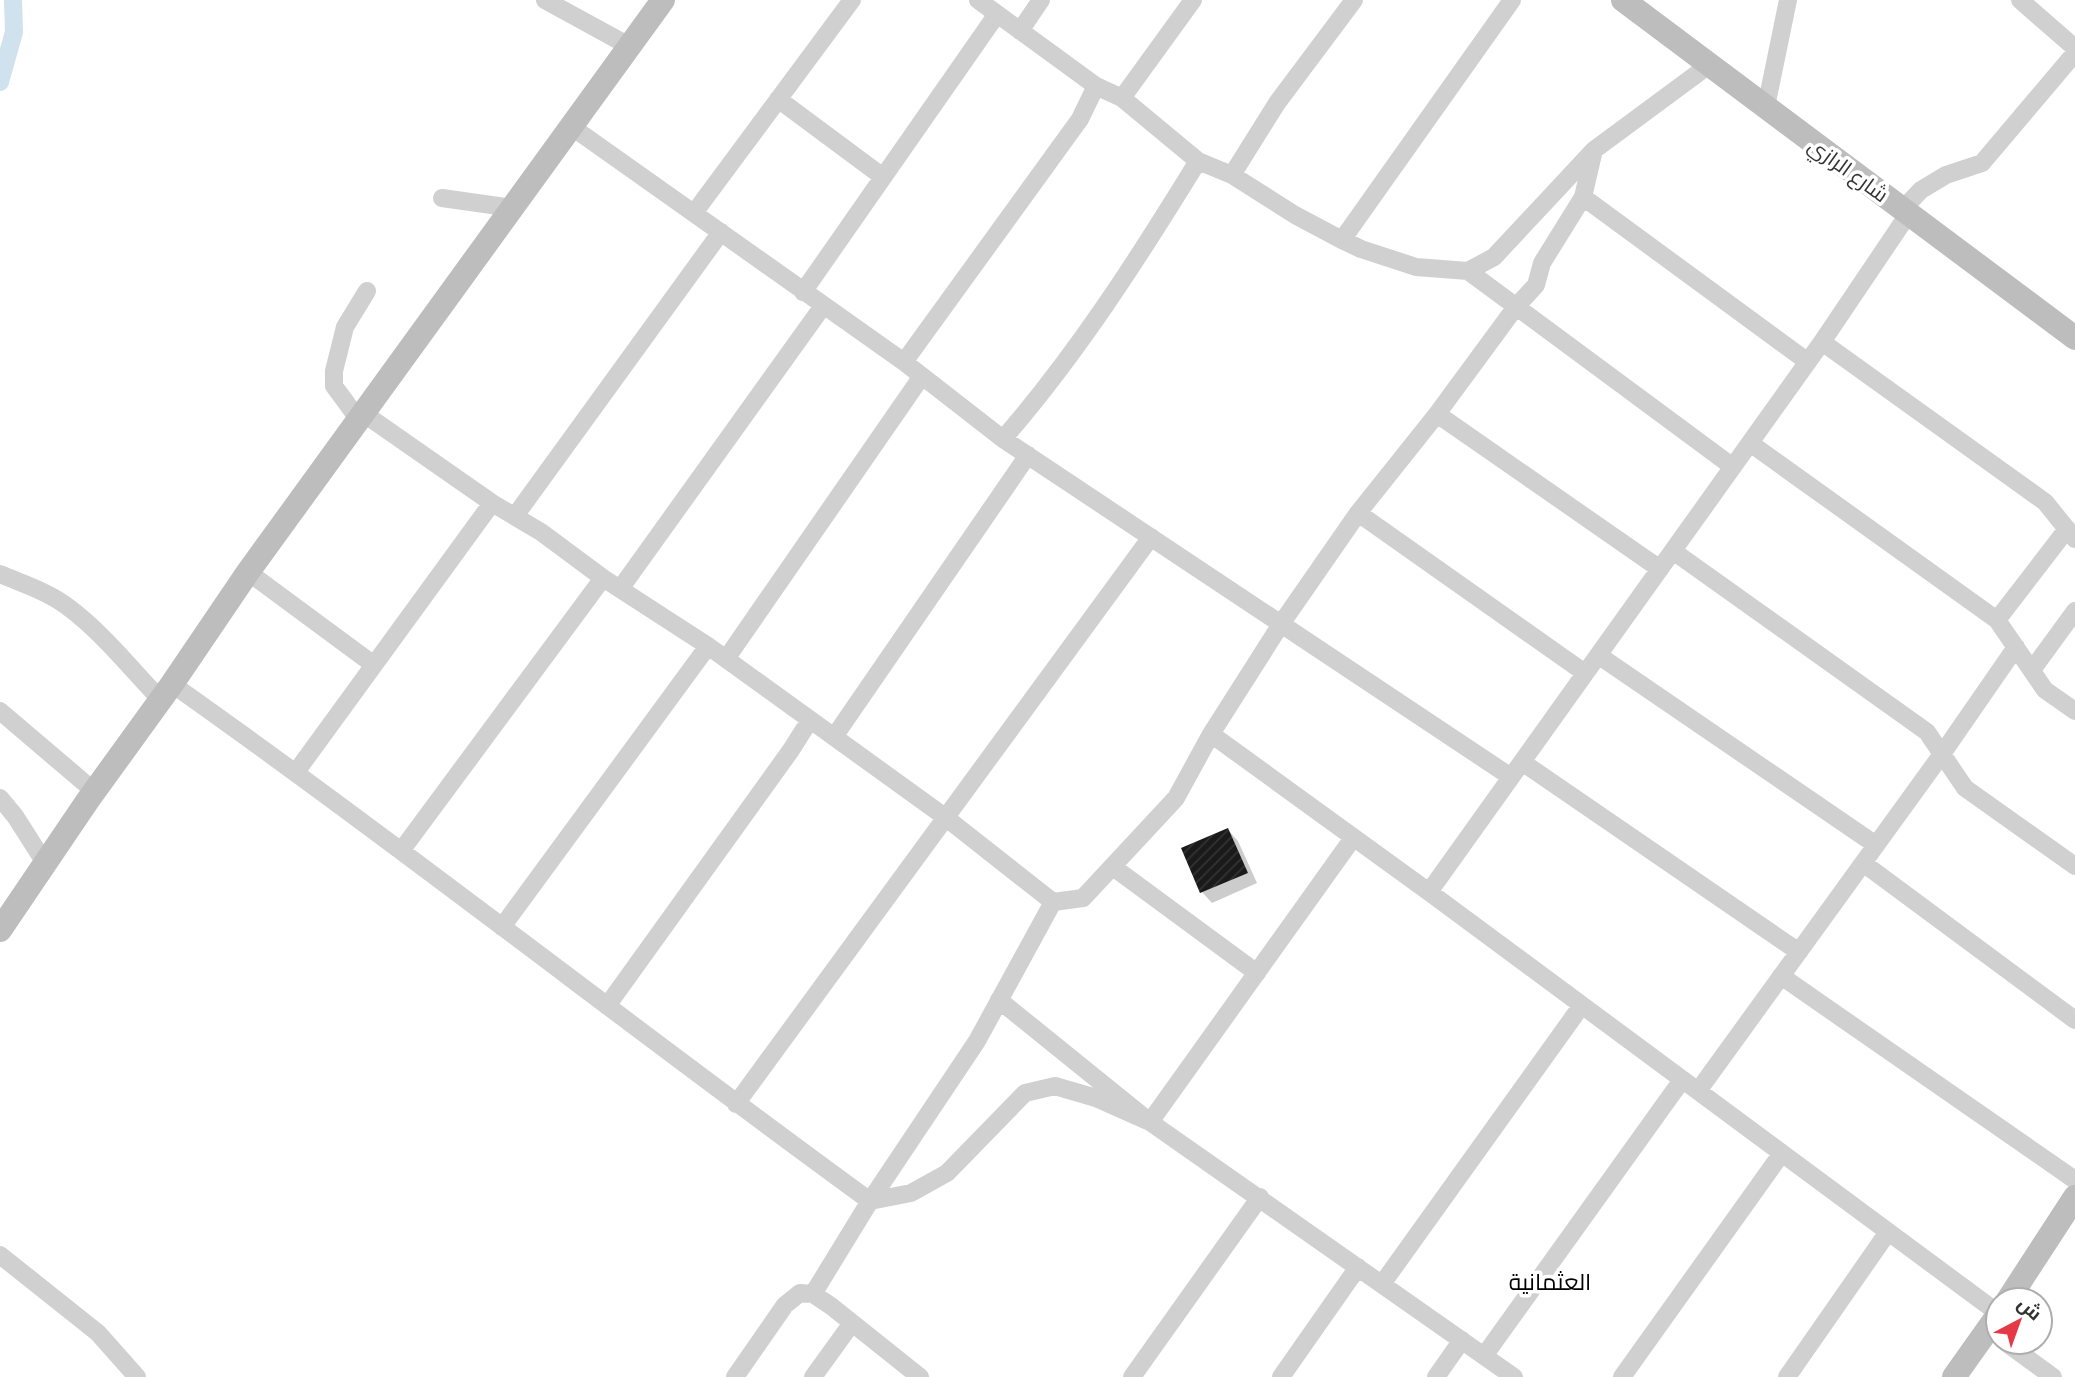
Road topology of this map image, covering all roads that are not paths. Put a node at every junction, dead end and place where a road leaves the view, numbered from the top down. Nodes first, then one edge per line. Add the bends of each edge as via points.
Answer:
1 (545, 0) edge
2 (663, 0) edge
3 (852, 0) edge
4 (978, 0) edge
5 (1041, 0) edge
6 (1193, 0) edge
7 (1354, 0) edge
8 (1512, 0) edge
9 (1623, 0) edge
10 (1788, 0) edge
11 (2020, 0) edge
12 (997, 14) junction
13 (1020, 31) junction
14 (629, 46) junction
15 (2075, 50) edge
16 (1709, 65) junction
17 (1096, 86) junction
18 (1122, 98) junction
19 (778, 99) junction
20 (1766, 107) junction
21 (572, 127) junction
22 (1594, 150) junction
23 (1198, 161) junction
24 (1232, 175) junction
25 (883, 177) junction
26 (1583, 197) junction
27 (442, 198) dead end
28 (512, 208) junction
29 (1906, 211) junction
30 (694, 213) junction
31 (721, 232) junction
32 (1342, 240) junction
33 (1468, 271) junction
34 (368, 291) dead end
35 (803, 292) junction
36 (823, 306) junction
37 (1515, 308) junction
38 (2075, 338) edge
39 (1822, 342) junction
40 (904, 362) junction
41 (1808, 362) junction
42 (922, 376) junction
43 (1437, 414) junction
44 (361, 417) junction
45 (1003, 439) junction
46 (1750, 443) junction
47 (1028, 455) junction
48 (1733, 467) junction
49 (492, 503) junction
50 (1358, 513) junction
51 (515, 516) junction
52 (2071, 534) edge
53 (1151, 537) junction
54 (1673, 551) junction
55 (1660, 569) junction
56 (248, 572) junction
57 (0, 574) edge
58 (603, 578) junction
59 (620, 589) junction
60 (2075, 611) edge
61 (1997, 620) junction
62 (1281, 624) junction
63 (708, 646) junction
64 (2015, 647) junction
65 (1598, 654) junction
66 (726, 659) junction
67 (374, 665) junction
68 (2032, 670) junction
69 (1585, 673) junction
70 (166, 692) junction
71 (0, 711) edge
72 (2075, 711) edge
73 (810, 720) junction
74 (1211, 734) junction
75 (834, 737) junction
76 (1942, 754) junction
77 (1516, 769) junction
78 (296, 772) junction
79 (94, 791) junction
80 (0, 798) edge
81 (946, 817) junction
82 (1353, 838) junction
83 (1876, 845) junction
84 (401, 851) junction
85 (45, 863) junction
86 (1863, 863) junction
87 (2075, 866) edge
88 (1113, 867) junction
89 (1429, 892) junction
90 (1053, 902) junction
91 (3, 919) edge
92 (502, 927) junction
93 (1799, 952) junction
94 (1257, 973) junction
95 (1781, 976) junction
96 (999, 1000) junction
97 (1581, 1005) junction
98 (607, 1006) junction
99 (2075, 1020) edge
100 (1682, 1080) junction
101 (1698, 1091) junction
102 (736, 1104) junction
103 (1150, 1122) junction
104 (1782, 1153) junction
105 (2075, 1180) edge
106 (1260, 1197) junction
107 (2075, 1197) edge
108 (870, 1201) junction
109 (1888, 1232) junction
110 (0, 1255) edge
111 (1358, 1267) junction
112 (1382, 1284) junction
113 (2017, 1286) edge
114 (813, 1294) junction
115 (1984, 1317) edge
116 (852, 1323) junction
117 (1462, 1340) junction
118 (1984, 1343) edge
119 (1484, 1356) junction
120 (2029, 1356) edge
121 (137, 1377) edge
122 (736, 1377) edge
123 (813, 1377) edge
124 (920, 1377) edge
125 (1132, 1377) edge
126 (1281, 1377) edge
127 (1436, 1377) edge
128 (1514, 1377) edge
129 (1622, 1377) edge
130 (1787, 1377) edge
131 (1954, 1377) edge
132 (2053, 1377) edge

1 - 14 street
2 - 14 street
3 - 19 street
4 - 12 street
5 - 13 street
6 - 18 street
7 - 24 street via 1277,103
8 - 32 street
9 - 16 street, شارع الرازي
10 - 20 street
11 - 15 street
12 - 13 street
12 - 25 street
13 - 17 street
14 - 21 street
15 - 29 street via 1982,163 1921,190
16 - 20 street, شارع الرازي
16 - 22 street
17 - 18 street
17 - 40 street via 1080,118
18 - 23 street
19 - 25 street
19 - 30 street
20 - 29 street, شارع الرازي
21 - 28 street
21 - 30 street
22 - 26 street
22 - 33 street via 1494,257
23 - 24 street
23 - 45 street via 1044,392
24 - 32 street
25 - 35 street
26 - 37 street via 1542,263 1536,285
26 - 41 street
27 - 28 street
28 - 44 street
29 - 38 street, شارع الرازي
29 - 39 street
30 - 31 street
31 - 35 street
31 - 51 street
32 - 33 street via 1416,267
33 - 37 street
34 - 44 street via 345,327 334,371 334,386
35 - 36 street
36 - 40 street
36 - 59 street
37 - 43 street
37 - 48 street
39 - 41 street
39 - 52 street via 2045,502
40 - 42 street
41 - 46 street
42 - 45 street
42 - 66 street
43 - 50 street
43 - 55 street
44 - 49 street
44 - 56 street
45 - 47 street
46 - 48 street
46 - 61 street
47 - 53 street
47 - 75 street
48 - 54 street
49 - 51 street
49 - 67 street
50 - 62 street
50 - 69 street
51 - 58 street
52 - 61 street
53 - 62 street
53 - 81 street
54 - 55 street
54 - 76 street via 1927,732
55 - 65 street
56 - 67 street
56 - 70 street
57 - 70 street via 67,606
58 - 59 street
58 - 84 street
59 - 63 street
60 - 68 street
61 - 64 street
62 - 74 street
62 - 77 street
63 - 66 street
63 - 92 street
64 - 68 street
64 - 76 street
65 - 69 street
65 - 83 street
66 - 73 street
67 - 78 street
68 - 72 street via 2045,690
69 - 77 street
70 - 78 street
70 - 79 street
71 - 79 street
73 - 75 street
73 - 98 street
74 - 82 street
74 - 88 street via 1176,798
75 - 81 street
76 - 83 street
76 - 87 street via 1965,788
77 - 89 street
77 - 93 street
78 - 84 street
79 - 85 street
80 - 85 street
81 - 90 street
81 - 102 street
82 - 89 street
82 - 94 street
83 - 86 street
84 - 92 street
85 - 91 street
86 - 93 street
86 - 99 street
88 - 90 street via 1083,898
88 - 94 street
89 - 97 street
90 - 96 street
92 - 98 street
93 - 95 street
94 - 103 street
95 - 101 street
95 - 105 street
96 - 103 street
96 - 108 street via 977,1041
97 - 100 street
97 - 112 street
98 - 102 street
100 - 101 street
100 - 119 street
101 - 104 street
102 - 108 street
103 - 106 street
103 - 108 street via 1055,1086 1025,1093 947,1173 911,1194
104 - 109 street
104 - 129 street
106 - 111 street
106 - 125 street
107 - 113 street
108 - 114 street
109 - 115 street
109 - 130 street
110 - 121 street via 98,1333
111 - 112 street
111 - 126 street
112 - 117 street
114 - 116 street
114 - 122 street via 800,1293 785,1305
116 - 123 street
116 - 124 street
117 - 119 street
117 - 127 street
118 - 131 street
119 - 128 street
120 - 132 street

